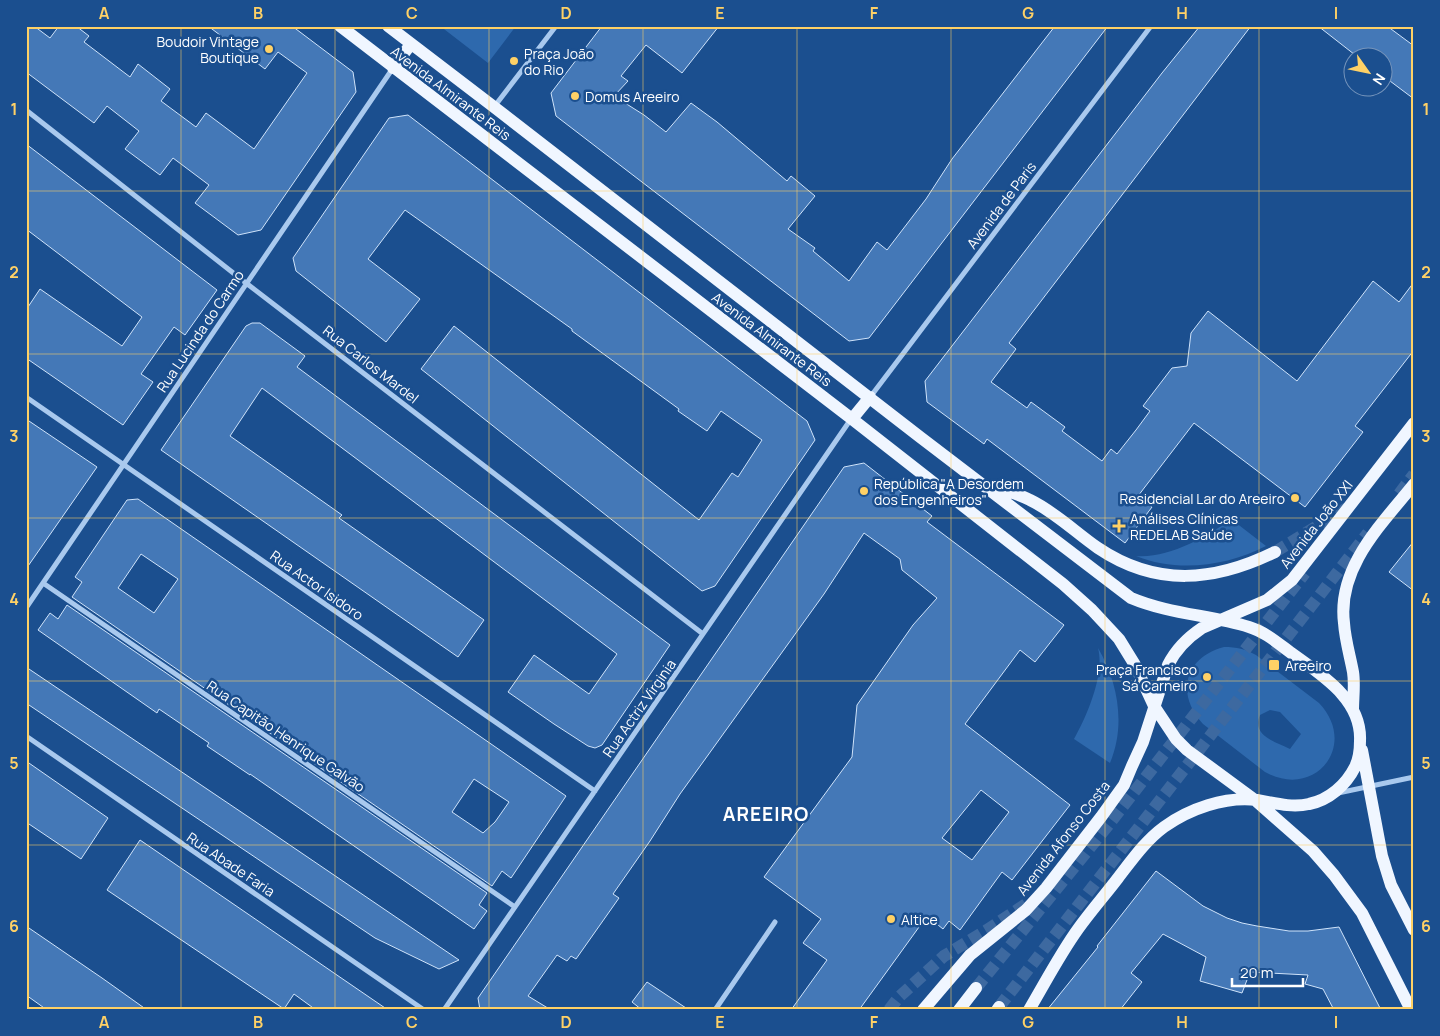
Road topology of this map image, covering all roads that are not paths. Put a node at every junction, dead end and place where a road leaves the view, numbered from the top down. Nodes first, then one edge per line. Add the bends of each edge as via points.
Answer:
1 (340, 26) edge
2 (388, 26) edge
3 (556, 26) edge
4 (1151, 26) edge
5 (411, 44) junction
6 (393, 68) junction
7 (494, 106) junction
8 (26, 110) edge
9 (246, 283) junction
10 (26, 397) edge
11 (870, 397) junction
12 (852, 419) junction
13 (1414, 423) edge
14 (124, 464) junction
15 (981, 483) junction
16 (1414, 484) edge
17 (1275, 552) tunnel mouth
18 (43, 583) junction
19 (26, 608) edge
20 (1222, 621) junction
21 (703, 634) junction
22 (1154, 706) junction
23 (1353, 710) junction
24 (26, 736) edge
25 (1360, 738) junction
26 (1414, 777) edge
27 (1369, 787) junction
28 (595, 791) junction
29 (1330, 795) junction
30 (1255, 800) junction
31 (516, 907) junction
32 (775, 922) dead end
33 (1414, 930) edge
34 (976, 988) tunnel mouth
35 (424, 1010) edge
36 (444, 1010) edge
37 (714, 1010) edge
38 (923, 1010) edge
39 (959, 1010) edge
40 (1029, 1010) edge
41 (1410, 1010) edge

1 - 6 main road, Avenida Almirante Reis
2 - 5 main road, Avenida Almirante Reis
3 - 7 street
4 - 11 street, Avenida de Paris
5 - 6 main road
5 - 7 main road, Avenida Almirante Reis
6 - 9 street, Rua Lucinda do Carmo
6 - 12 main road, Avenida Almirante Reis
7 - 11 main road, Avenida Almirante Reis
8 - 9 street, Rua Carlos Mardel
9 - 14 street, Rua Lucinda do Carmo
9 - 21 street, Rua Carlos Mardel
10 - 14 street, Rua Actor Isidoro
11 - 12 main road
11 - 15 main road, Avenida Almirante Reis
12 - 21 street, Rua Actriz Virginia
12 - 22 main road, Avenida Almirante Reis via 1092,610 1127,651
13 - 20 main road, Avenida João XXI via 1292,580 1267,600
14 - 18 street, Rua Lucinda do Carmo
14 - 28 street, Rua Actor Isidoro
15 - 17 main road via 1029,499 1108,554 1155,573 1209,575 1240,567
15 - 20 main road, Avenida Almirante Reis via 1131,598 1156,607
16 - 23 main road via 1350,572 1343,622 1353,674
18 - 19 street, Rua Lucinda do Carmo
18 - 31 street, Rua Capitão Henrique Galvão
20 - 22 main road via 1193,634 1174,654
20 - 23 main road via 1250,627 1268,636 1327,679
21 - 28 street, Rua Actriz Virginia
22 - 30 main road via 1176,739
22 - 38 main road, Avenida Afonso Costa via 1124,785 1101,817 1026,910 970,954
23 - 25 main road
24 - 35 street, Rua Abade Faria
25 - 27 main road
25 - 29 main road via 1360,754 1352,773
26 - 27 street
27 - 29 street
27 - 33 main road via 1391,885
28 - 31 street, Rua Actriz Virginia
29 - 30 main road via 1308,805 1284,806
30 - 40 main road via 1214,804 1193,810 1153,836 1078,930
30 - 41 main road via 1312,851 1349,895 1362,913
31 - 36 street, Rua Actriz Virginia
32 - 37 street
34 - 39 main road

